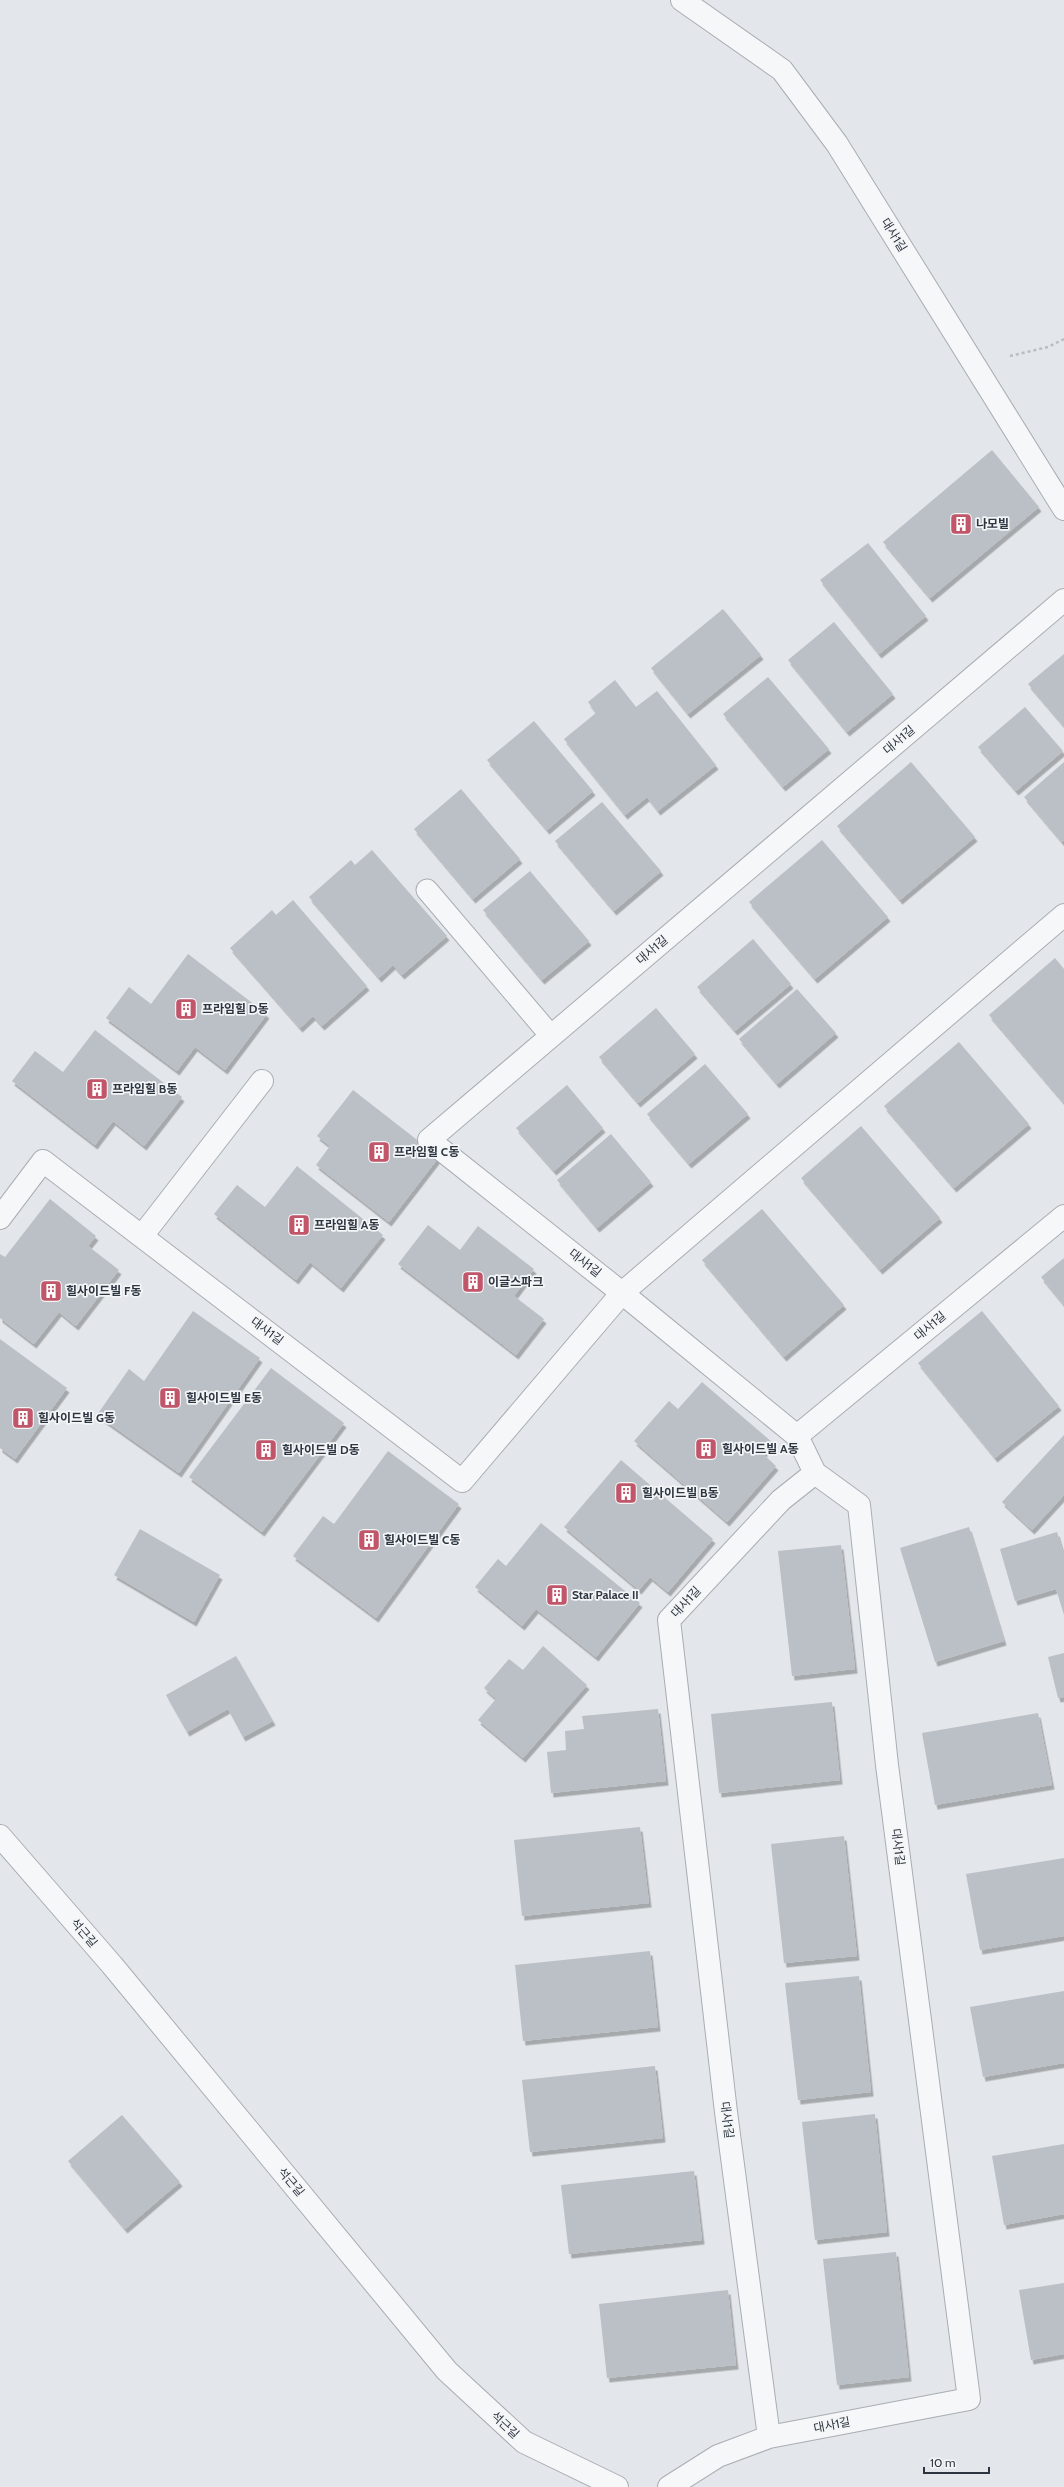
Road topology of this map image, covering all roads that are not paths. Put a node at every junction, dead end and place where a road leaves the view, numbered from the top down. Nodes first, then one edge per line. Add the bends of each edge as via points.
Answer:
1 (682, 0) edge
2 (1064, 509) edge
3 (1064, 600) edge
4 (428, 890) dead end
5 (1064, 915) edge
6 (551, 1036) junction
7 (262, 1081) dead end
8 (1064, 1216) edge
9 (0, 1218) edge
10 (142, 1236) junction
11 (622, 1293) junction
12 (797, 1436) junction
13 (815, 1473) junction
14 (0, 1836) edge
15 (769, 2437) junction
16 (617, 2487) edge
17 (668, 2487) edge

1 - 2 street, 대사1길 via 782,70 838,144
3 - 6 street, 대사1길
4 - 6 lane
5 - 11 street, 대사1길
6 - 11 street, 대사1길 via 429,1140
7 - 10 street
8 - 12 street, 대사1길
9 - 10 street, 대사1길 via 43,1161
10 - 11 street, 대사1길 via 462,1481
11 - 12 street, 대사1길
12 - 13 street, 대사1길
13 - 15 street, 대사1길 via 781,1500 669,1620 726,2112
13 - 15 street, 대사1길 via 860,1505 887,1766 969,2399
14 - 16 street, 석근길 via 112,1965 447,2371 524,2442
15 - 17 street via 718,2456

